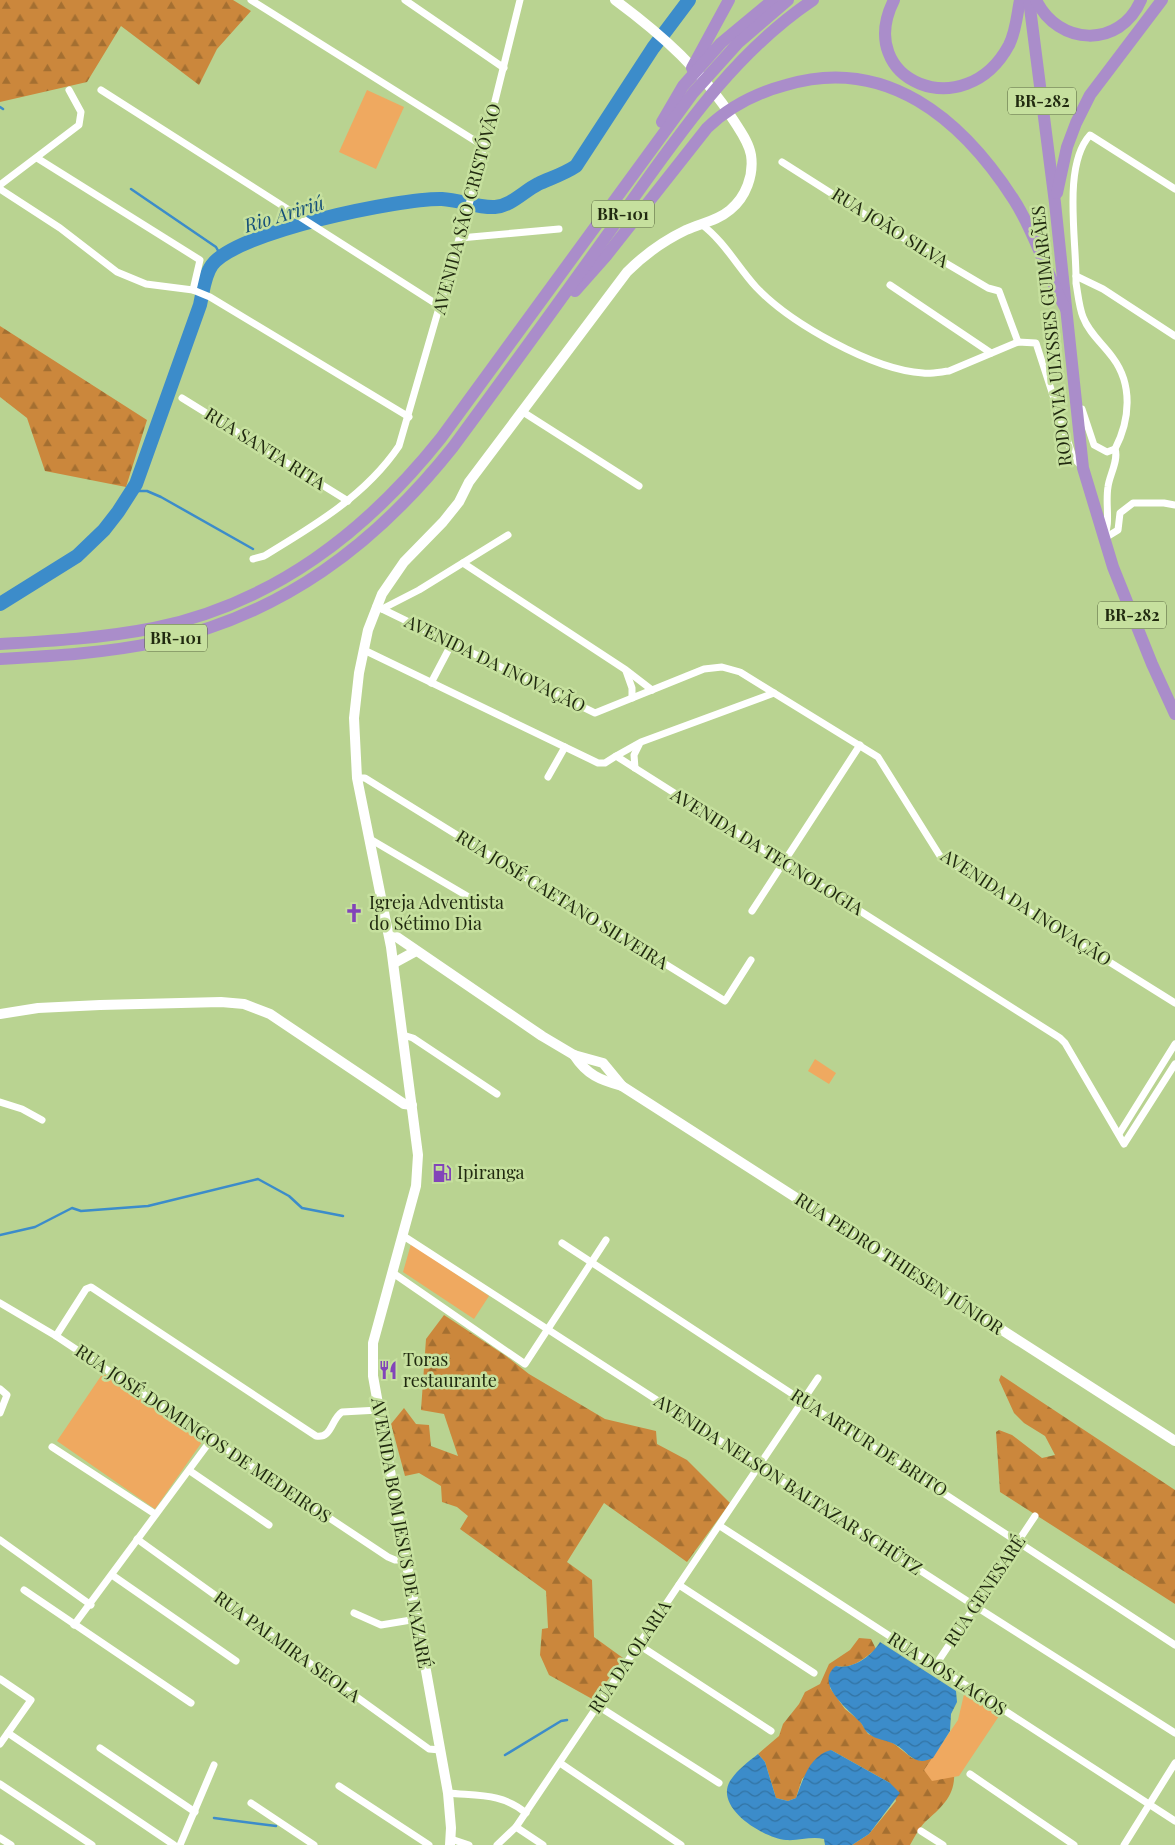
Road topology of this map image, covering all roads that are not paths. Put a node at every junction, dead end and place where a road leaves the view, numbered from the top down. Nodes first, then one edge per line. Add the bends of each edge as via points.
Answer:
1 (251, 0) edge
2 (404, 0) edge
3 (520, 0) edge
4 (615, 0) edge
5 (729, 0) edge
6 (773, 0) edge
7 (788, 0) edge
8 (813, 0) edge
9 (894, 0) edge
10 (1020, 0) edge
11 (1029, 0) edge
12 (1036, 0) edge
13 (1141, 0) edge
14 (1162, 0) edge
15 (504, 68) junction
16 (683, 86) junction
17 (68, 90) dead end
18 (101, 90) dead end
19 (485, 147) junction
20 (37, 158) junction
21 (782, 162) dead end
22 (0, 185) edge
23 (626, 185) junction
24 (0, 189) edge
25 (1175, 189) edge
26 (1055, 203) junction
27 (701, 224) junction
28 (559, 229) dead end
29 (460, 238) junction
30 (1076, 276) junction
31 (890, 285) dead end
32 (195, 291) junction
33 (440, 307) junction
34 (1066, 309) junction
35 (548, 318) junction
36 (1175, 336) edge
37 (1018, 342) junction
38 (991, 353) junction
39 (182, 398) dead end
40 (1074, 401) junction
41 (523, 412) junction
42 (409, 417) junction
43 (1116, 449) junction
44 (1083, 468) junction
45 (638, 486) dead end
46 (348, 501) junction
47 (1175, 505) edge
48 (508, 535) dead end
49 (1104, 538) junction
50 (253, 559) dead end
51 (463, 563) junction
52 (379, 607) junction
53 (452, 643) junction
54 (0, 644) edge
55 (364, 650) junction
56 (0, 659) edge
57 (626, 670) junction
58 (431, 683) junction
59 (652, 690) junction
60 (774, 693) junction
61 (632, 698) junction
62 (1175, 714) edge
63 (639, 745) junction
64 (860, 745) junction
65 (565, 747) junction
66 (616, 756) junction
67 (623, 761) junction
68 (635, 768) junction
69 (548, 777) dead end
70 (357, 778) junction
71 (370, 839) junction
72 (784, 863) junction
73 (467, 896) dead end
74 (752, 911) dead end
75 (388, 931) junction
76 (416, 952) junction
77 (751, 960) dead end
78 (394, 963) junction
79 (1175, 1003) edge
80 (0, 1014) edge
81 (403, 1035) junction
82 (1175, 1044) edge
83 (574, 1055) junction
84 (589, 1058) junction
85 (1175, 1064) edge
86 (583, 1068) junction
87 (609, 1070) junction
88 (601, 1081) junction
89 (622, 1086) junction
90 (497, 1094) dead end
91 (0, 1102) edge
92 (412, 1106) junction
93 (42, 1120) dead end
94 (1119, 1134) junction
95 (402, 1235) junction
96 (606, 1240) dead end
97 (562, 1243) dead end
98 (591, 1262) junction
99 (393, 1273) junction
100 (0, 1304) edge
101 (548, 1328) junction
102 (56, 1336) junction
103 (818, 1378) dead end
104 (0, 1389) edge
105 (803, 1400) junction
106 (379, 1410) junction
107 (0, 1413) edge
108 (211, 1440) junction
109 (1175, 1441) edge
110 (52, 1447) dead end
111 (760, 1466) junction
112 (190, 1471) junction
113 (155, 1514) junction
114 (1035, 1516) dead end
115 (269, 1525) dead end
116 (720, 1526) junction
117 (137, 1539) junction
118 (0, 1540) edge
119 (1018, 1541) junction
120 (406, 1560) junction
121 (112, 1575) junction
122 (679, 1585) junction
123 (24, 1590) dead end
124 (91, 1605) junction
125 (975, 1606) junction
126 (354, 1613) dead end
127 (417, 1619) junction
128 (74, 1625) junction
129 (639, 1645) junction
130 (1175, 1645) edge
131 (236, 1661) dead end
132 (935, 1666) junction
133 (814, 1673) dead end
134 (0, 1680) edge
135 (191, 1703) dead end
136 (598, 1706) junction
137 (771, 1731) dead end
138 (8, 1733) junction
139 (1175, 1733) edge
140 (0, 1744) edge
141 (100, 1748) dead end
142 (440, 1750) junction
143 (560, 1763) junction
144 (1175, 1763) edge
145 (214, 1765) dead end
146 (970, 1774) dead end
147 (0, 1784) edge
148 (719, 1784) dead end
149 (339, 1786) dead end
150 (448, 1794) junction
151 (250, 1802) dead end
152 (1150, 1804) junction
153 (194, 1812) junction
154 (526, 1813) junction
155 (1175, 1821) edge
156 (516, 1827) junction
157 (921, 1831) dead end
158 (0, 1838) edge
159 (450, 1842) edge
160 (10, 1845) edge
161 (92, 1845) edge
162 (174, 1845) edge
163 (180, 1845) edge
164 (314, 1845) edge
165 (430, 1845) edge
166 (468, 1845) edge
167 (497, 1845) edge
168 (543, 1845) edge
169 (681, 1845) edge
170 (943, 1845) edge
171 (1074, 1845) edge
172 (1124, 1845) edge

1 - 19 street
2 - 15 street
3 - 15 street, AVENIDA SÃO CRISTÓVÃO
4 - 27 main road via 654,30 695,69 730,114 749,146 751,169 748,185 740,199 723,216
5 - 16 highway
6 - 16 highway, BR-101 via 721,43
7 - 23 highway, BR-101 via 752,29 714,69
8 - 35 highway, BR-101 via 763,40 720,84
9 - 10 highway via 886,24 886,40 891,55 911,80 942,90 973,82 1001,57 1012,36
11 - 26 highway, RODOVIA ULYSSES GUIMARÃES / BR-282
12 - 13 highway via 1046,17 1058,27 1088,36 1118,27 1130,17
14 - 26 highway via 1086,102 1067,147
15 - 19 street, AVENIDA SÃO CRISTÓVÃO
16 - 23 highway, BR-101
17 - 20 street via 79,106 81,120 70,133
18 - 33 street
19 - 29 street, AVENIDA SÃO CRISTÓVÃO
20 - 22 street
20 - 32 street via 200,260
21 - 37 street, RUA JOÃO SILVA via 988,288 1000,292
23 - 54 highway, BR-101 via 421,464 376,512 327,552 255,594 176,622 97,637
24 - 32 street via 60,228 117,272 146,284
25 - 30 street via 1090,135 1084,142 1074,173
26 - 34 highway, RODOVIA ULYSSES GUIMARÃES / BR-282
27 - 38 street via 718,238 747,276 776,305 799,321 876,362 915,372 938,372
27 - 41 main road via 660,245 627,272
28 - 29 street
29 - 33 street, AVENIDA SÃO CRISTÓVÃO
30 - 36 street via 1103,289
30 - 43 street via 1083,317 1113,358 1126,388 1128,410 1125,429
31 - 38 street
32 - 42 street
33 - 42 street, AVENIDA SÃO CRISTÓVÃO
34 - 35 highway via 1055,291 1041,250 1025,218 976,148 943,119 907,95 867,80 824,76 753,96 719,116 606,256
34 - 40 highway, RODOVIA ULYSSES GUIMARÃES / BR-282
35 - 56 highway, BR-101 via 417,491 370,537 318,576 261,607 180,637 99,652
37 - 38 street
37 - 44 street via 1032,341 1038,346 1073,457
39 - 46 street, RUA SANTA RITA
40 - 43 street via 1081,407 1094,445 1107,452
40 - 44 highway, RODOVIA ULYSSES GUIMARÃES / BR-282
41 - 45 street
41 - 52 main road via 469,482 459,502 393,577
42 - 46 street, AVENIDA SÃO CRISTÓVÃO via 394,455
43 - 49 street via 1107,492 1108,529
44 - 49 highway, RODOVIA ULYSSES GUIMARÃES / BR-282
46 - 50 street, AVENIDA SÃO CRISTÓVÃO via 327,518 264,556
47 - 49 street via 1133,503 1120,513 1118,530
48 - 51 street
49 - 62 highway, RODOVIA ULYSSES GUIMARÃES / BR-282 via 1152,664
51 - 52 street
51 - 57 street
52 - 53 street, AVENIDA DA INOVAÇÃO
52 - 55 main road
53 - 58 street
53 - 61 street, AVENIDA DA INOVAÇÃO via 592,712
55 - 58 street
55 - 70 main road via 354,718
57 - 59 street
57 - 61 street
58 - 65 street
59 - 60 street, AVENIDA DA INOVAÇÃO via 704,669 722,666 740,672
59 - 61 street, AVENIDA DA INOVAÇÃO
60 - 63 street
60 - 64 street, AVENIDA DA INOVAÇÃO
63 - 66 street
63 - 67 street
63 - 68 street via 634,755
64 - 72 street
64 - 79 street, AVENIDA DA INOVAÇÃO via 878,757 940,856
65 - 66 street via 602,764
65 - 69 street
66 - 67 street, AVENIDA DA TECNOLOGIA
67 - 68 street, AVENIDA DA TECNOLOGIA
68 - 72 street, AVENIDA DA TECNOLOGIA
70 - 71 main road
70 - 77 street, RUA JOSÉ CAETANO SILVEIRA via 365,778 725,1001
71 - 73 street
71 - 75 main road
72 - 74 street
72 - 94 street, AVENIDA DA TECNOLOGIA via 1060,1038
75 - 76 main road, RUA PEDRO THIESEN JÚNIOR
75 - 78 main road
76 - 78 main road
76 - 83 main road, RUA PEDRO THIESEN JÚNIOR
78 - 81 main road
80 - 92 main road via 38,1008 108,1005 244,1004 270,1014 404,1104
81 - 90 street via 413,1038
81 - 92 main road
82 - 94 street
83 - 84 main road, RUA PEDRO THIESEN JÚNIOR
83 - 86 main road, RUA PEDRO THIESEN JÚNIOR
84 - 86 main road
84 - 87 main road, RUA PEDRO THIESEN JÚNIOR
85 - 94 street, AVENIDA DA TECNOLOGIA via 1124,1144
86 - 88 main road, RUA PEDRO THIESEN JÚNIOR
87 - 88 main road
87 - 89 main road, RUA PEDRO THIESEN JÚNIOR
88 - 89 main road, RUA PEDRO THIESEN JÚNIOR
89 - 109 main road, RUA PEDRO THIESEN JÚNIOR
91 - 93 street
92 - 95 main road, AVENIDA BOM JESUS DE NAZARÉ via 418,1155 416,1186
95 - 99 main road, AVENIDA BOM JESUS DE NAZARÉ
95 - 101 street, AVENIDA NELSON BALTAZAR SCHÜTZ
96 - 98 street
97 - 98 street, RUA ARTUR DE BRITO
98 - 101 street
98 - 105 street, RUA ARTUR DE BRITO
99 - 101 street via 525,1364
99 - 106 main road, AVENIDA BOM JESUS DE NAZARÉ via 373,1343 372,1370
100 - 102 street, RUA JOSÉ DOMINGOS DE MEDEIROS
101 - 111 street, AVENIDA NELSON BALTAZAR SCHÜTZ
102 - 106 street via 86,1289 91,1287 316,1436 327,1435 342,1412
102 - 108 street, RUA JOSÉ DOMINGOS DE MEDEIROS
103 - 105 street, RUA DA OLARIA
104 - 107 street via 7,1395
105 - 111 street, RUA DA OLARIA
105 - 119 street, RUA ARTUR DE BRITO
106 - 120 main road, AVENIDA BOM JESUS DE NAZARÉ
108 - 112 street
108 - 120 street, RUA JOSÉ DOMINGOS DE MEDEIROS via 388,1557
110 - 113 street
111 - 116 street, RUA DA OLARIA
111 - 125 street, AVENIDA NELSON BALTAZAR SCHÜTZ
112 - 113 street
112 - 115 street
113 - 117 street
114 - 119 street, RUA GENESARÉ
116 - 122 street, RUA DA OLARIA
116 - 132 street, RUA DOS LAGOS
117 - 121 street
117 - 142 street, RUA PALMIRA SEOLA via 429,1749
118 - 124 street
119 - 125 street, RUA GENESARÉ
119 - 130 street, RUA ARTUR DE BRITO
120 - 127 main road, AVENIDA BOM JESUS DE NAZARÉ
121 - 124 street
121 - 131 street
122 - 129 street, RUA DA OLARIA
122 - 133 street
123 - 128 street
124 - 128 street
125 - 132 street, RUA GENESARÉ
125 - 139 street, AVENIDA NELSON BALTAZAR SCHÜTZ
126 - 127 street via 381,1625
127 - 142 main road, AVENIDA BOM JESUS DE NAZARÉ
128 - 135 street
129 - 136 street, RUA DA OLARIA
129 - 137 street
132 - 152 street, RUA DOS LAGOS
134 - 138 street via 31,1700
136 - 143 street, RUA DA OLARIA
136 - 148 street
138 - 140 street
138 - 162 street
141 - 153 street
142 - 150 main road, AVENIDA BOM JESUS DE NAZARÉ
143 - 154 street, RUA DA OLARIA
143 - 169 street
144 - 152 street
145 - 153 street
146 - 171 street
147 - 161 street
149 - 165 street
150 - 154 street via 503,1798
150 - 159 main road, AVENIDA BOM JESUS DE NAZARÉ
151 - 164 street
152 - 155 street, RUA DOS LAGOS
152 - 172 street
153 - 163 street
154 - 156 street, RUA DA OLARIA
156 - 167 street, RUA DA OLARIA
156 - 168 street
157 - 170 street
158 - 160 street
159 - 166 street

